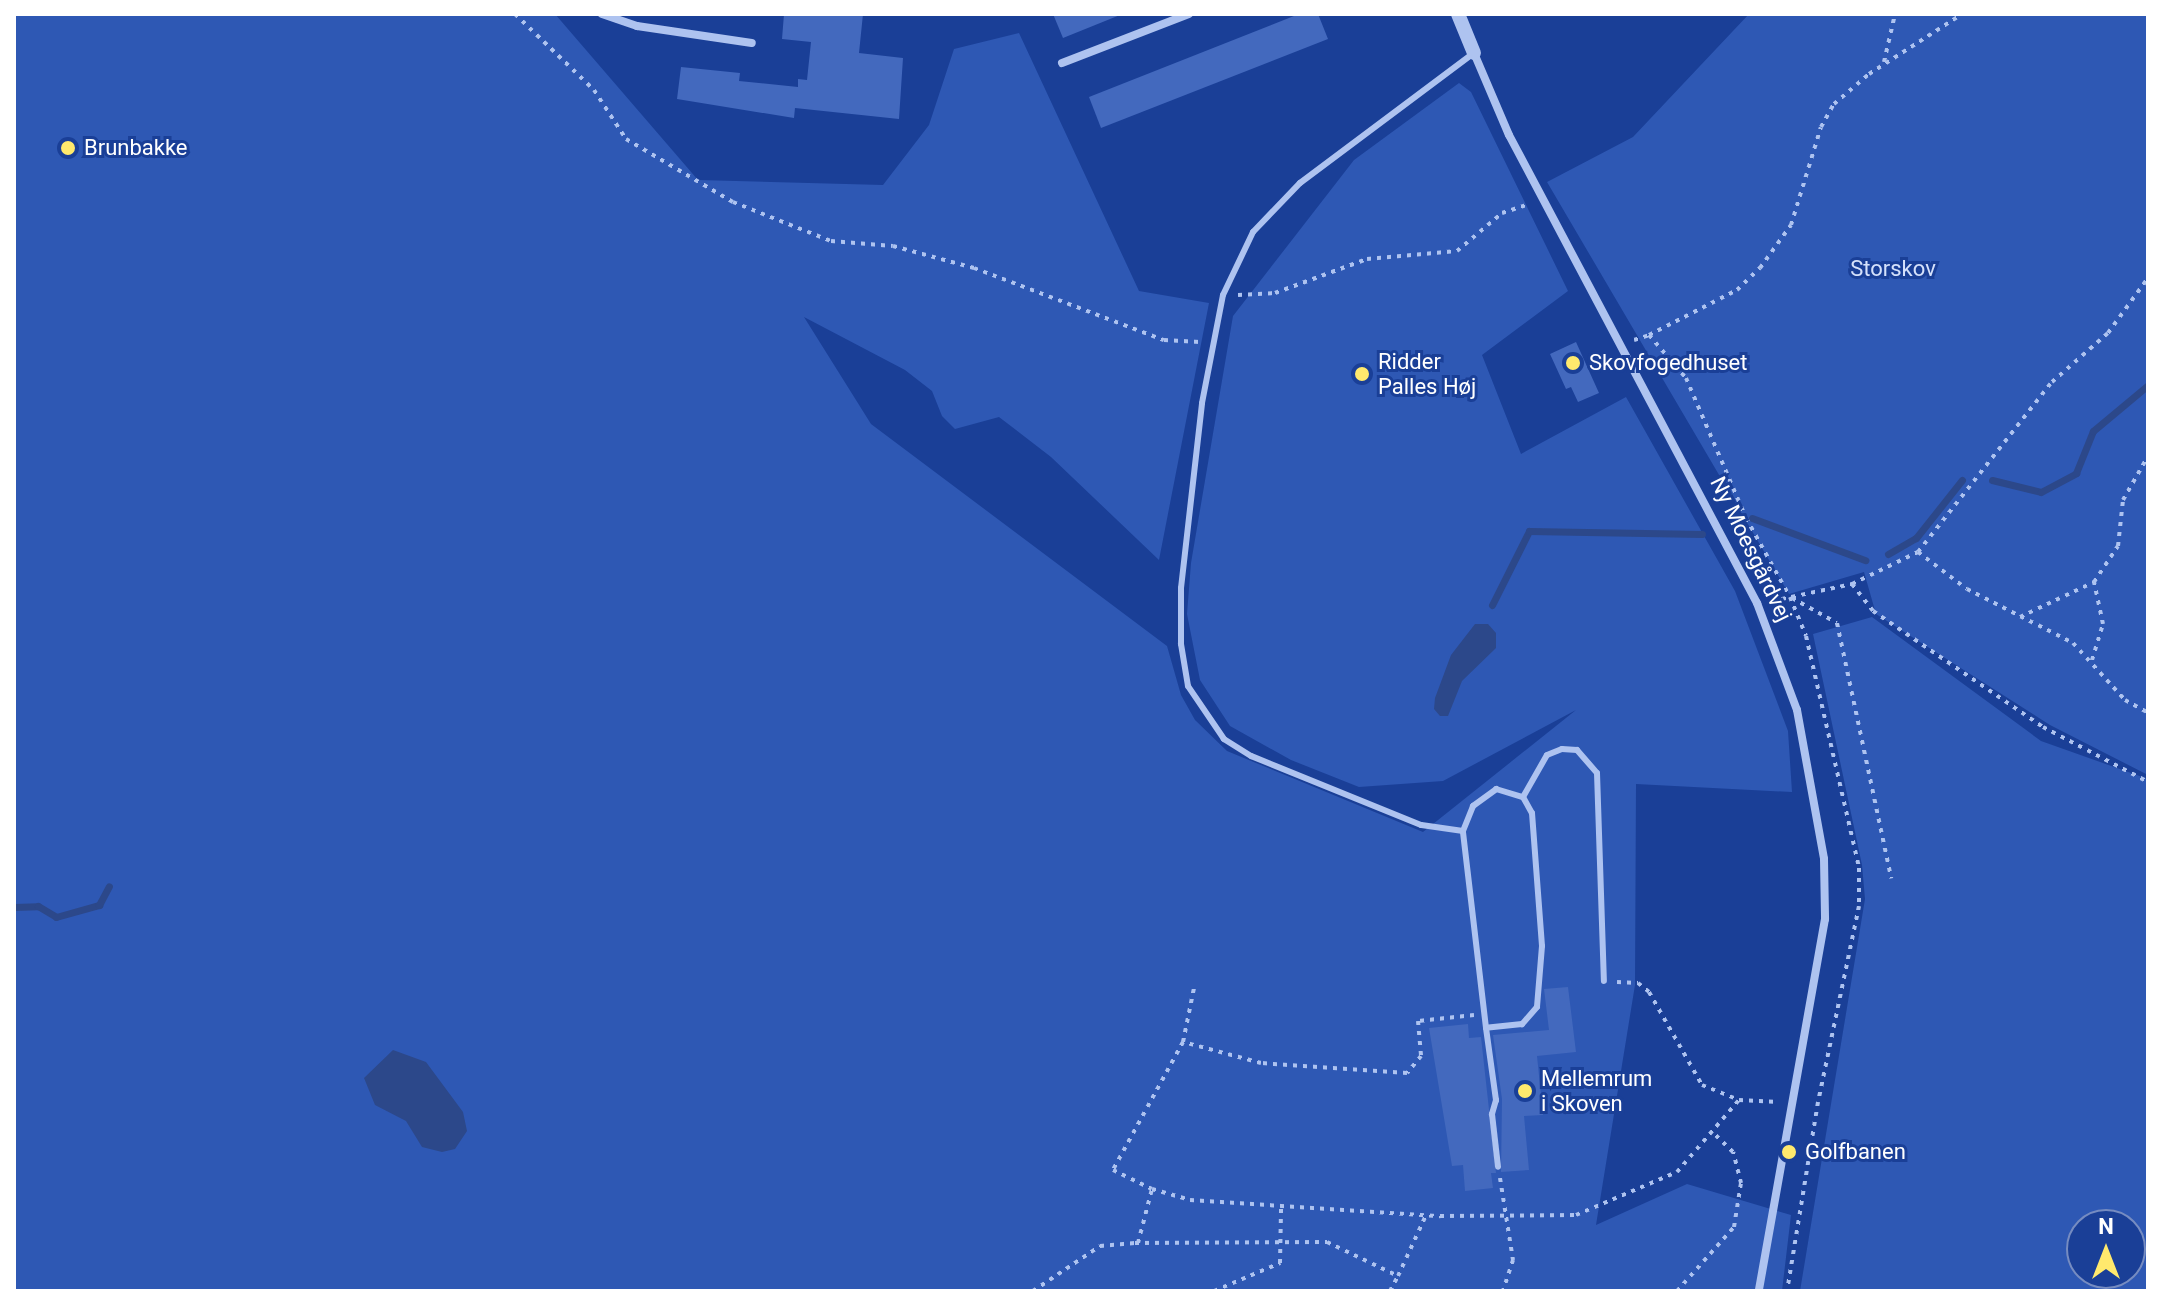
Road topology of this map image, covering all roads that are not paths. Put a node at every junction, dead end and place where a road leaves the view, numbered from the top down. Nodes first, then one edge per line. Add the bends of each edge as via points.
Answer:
1 (602, 14) edge
2 (1189, 14) edge
3 (1458, 14) edge
4 (752, 43) dead end
5 (1474, 53) junction
6 (1062, 63) dead end
7 (1523, 797) junction
8 (1463, 831) junction
9 (1604, 981) road end
10 (1486, 1028) junction
11 (1498, 1167) road end
12 (1759, 1291) edge

1 - 4 street via 637,26
2 - 6 street
3 - 5 street, Ny Moesgårdvej
5 - 8 lane via 1300,183 1253,232 1223,295 1181,588 1188,686 1224,739 1251,756 1421,825
5 - 12 street, Ny Moesgårdvej via 1543,199 1757,603 1797,710 1824,859 1825,904
7 - 8 lane via 1496,789 1482,795
7 - 9 lane via 1537,767 1562,749 1577,750 1597,773
7 - 10 lane via 1532,813 1542,946 1537,1007 1522,1024
8 - 10 lane
10 - 11 lane

